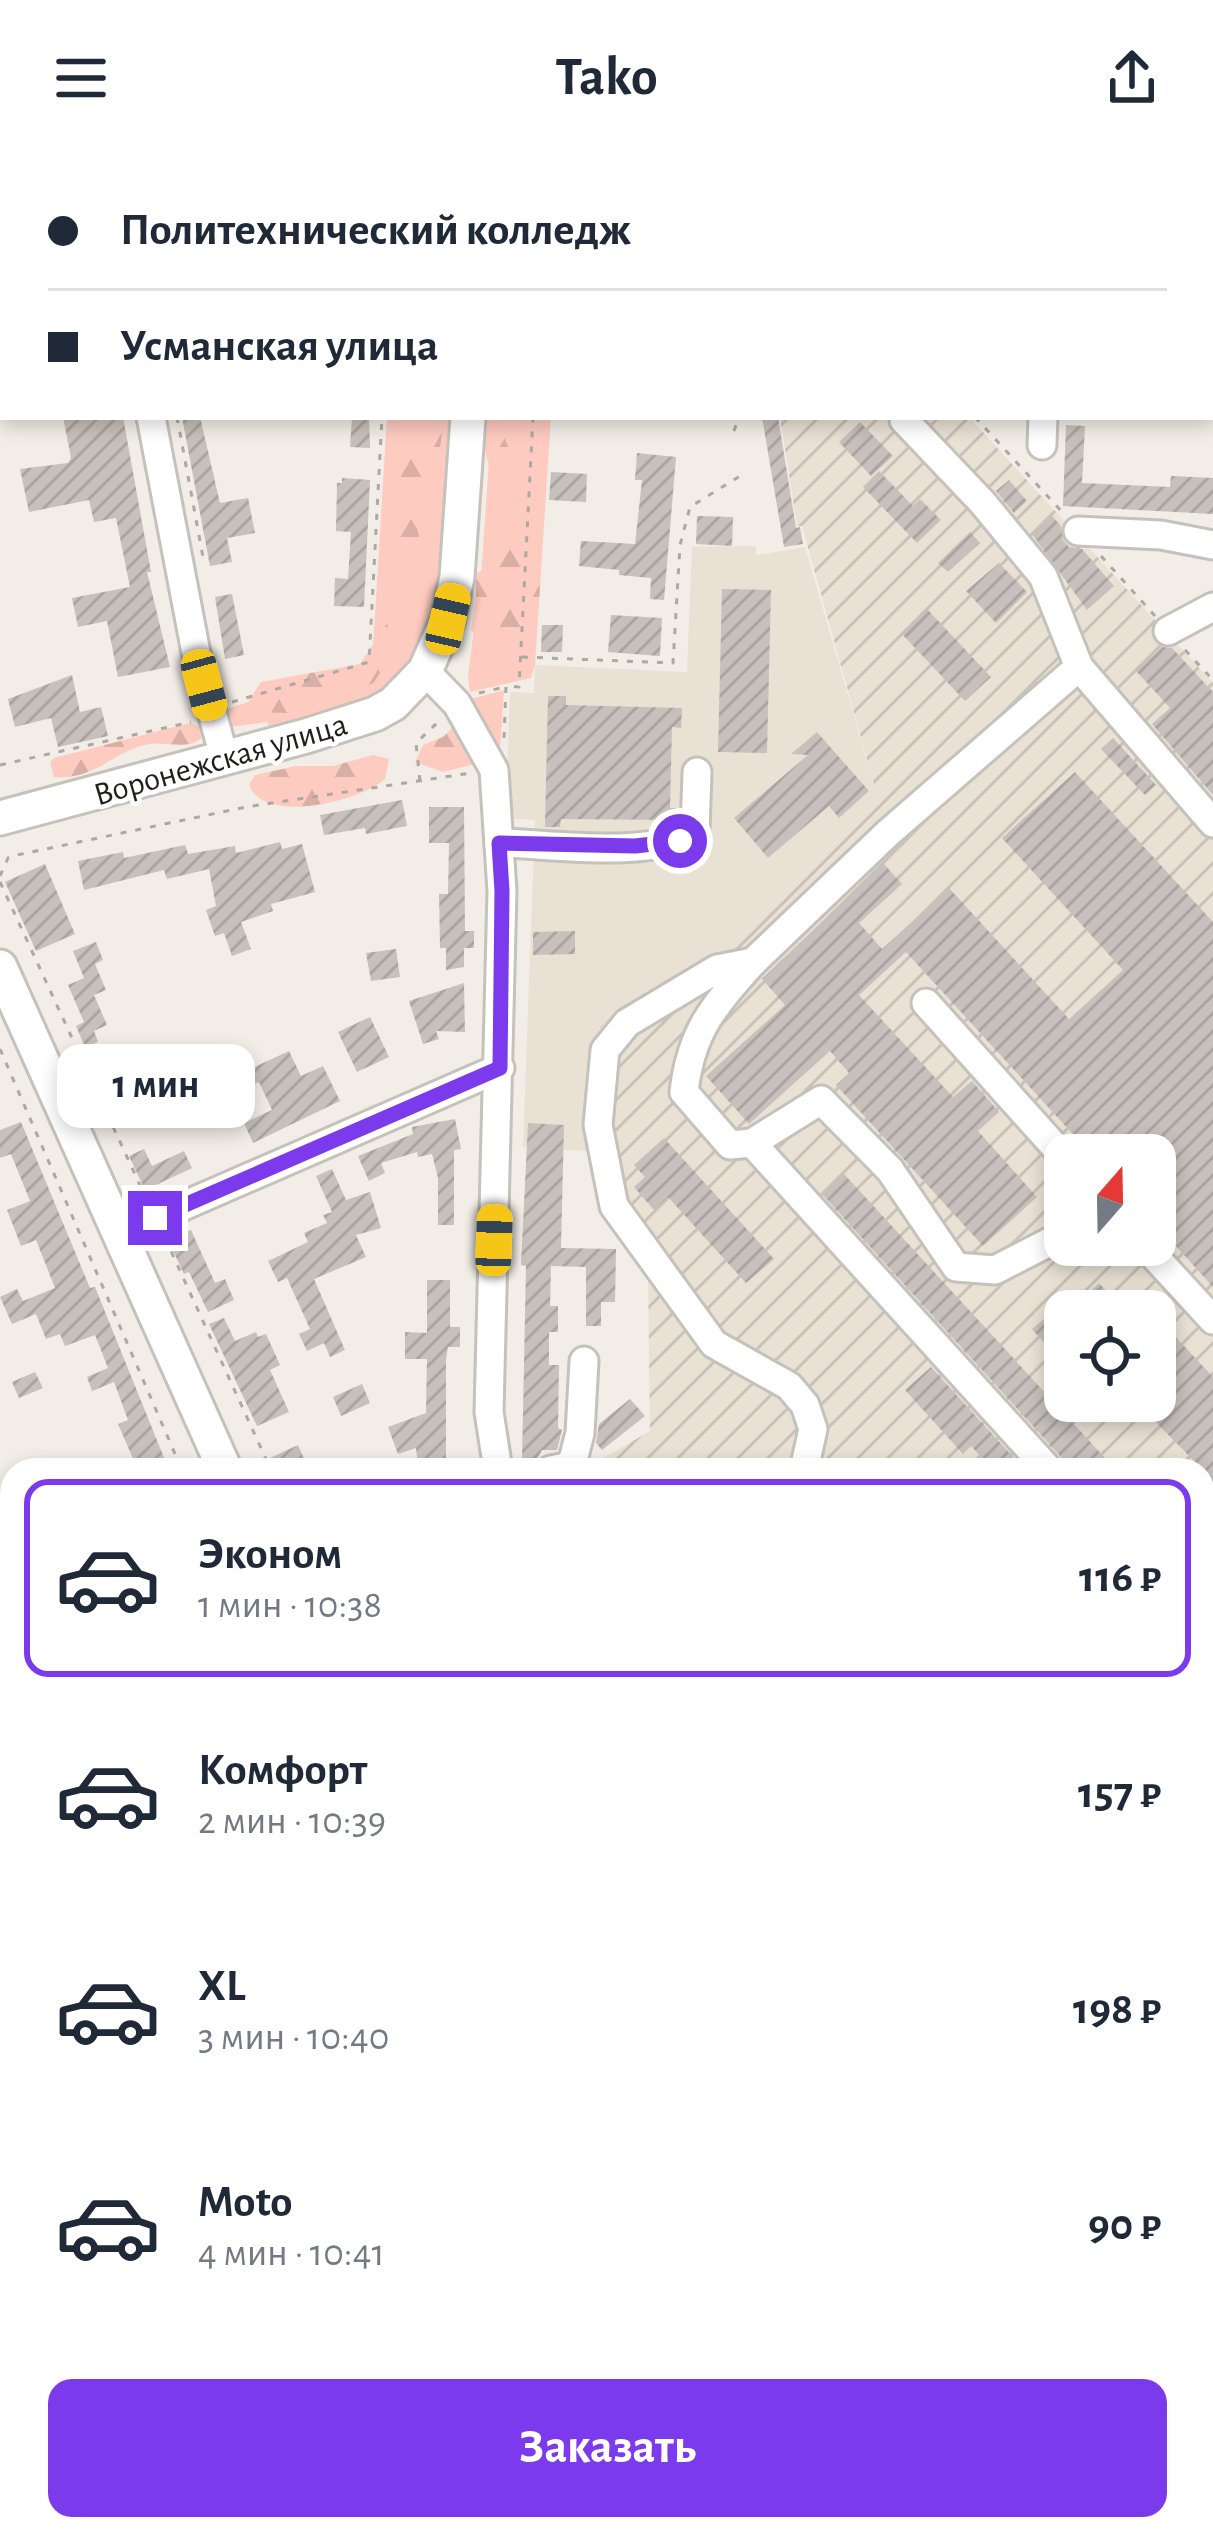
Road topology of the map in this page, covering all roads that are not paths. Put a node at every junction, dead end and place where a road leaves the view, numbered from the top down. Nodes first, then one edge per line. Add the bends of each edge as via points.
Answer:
1 (152, 420) edge
2 (468, 420) edge
3 (904, 420) dead end
4 (1078, 530) dead end
5 (1213, 545) edge
6 (1213, 607) edge
7 (1168, 631) dead end
8 (1079, 667) junction
9 (425, 671) junction
10 (225, 760) junction
11 (697, 772) dead end
12 (0, 818) edge
13 (1213, 823) edge
14 (499, 843) junction
15 (753, 962) junction
16 (0, 967) edge
17 (926, 1003) dead end
18 (500, 1068) junction
19 (1044, 1135) edge
20 (752, 1143) junction
21 (118, 1234) junction
22 (1044, 1245) edge
23 (1164, 1266) edge
24 (1213, 1319) edge
25 (584, 1361) dead end
26 (220, 1458) edge
27 (496, 1458) edge
28 (572, 1458) edge
29 (807, 1458) edge
30 (1038, 1458) edge

1 - 10 street
2 - 9 main road via 457,578
3 - 8 street via 1043,576
4 - 5 street
6 - 7 street
8 - 13 street
8 - 15 street
9 - 10 main road, Воронежская улица via 375,714
9 - 14 street via 457,704 494,770
10 - 12 main road, Воронежская улица
11 - 14 street via 695,832 680,841
14 - 18 street
15 - 20 street via 713,1008 689,1054 684,1093 730,1145
15 - 29 street via 716,968 627,1023 605,1050 598,1125 614,1206 714,1344 789,1386 806,1405 813,1429
16 - 21 main road
17 - 19 street
18 - 21 street
18 - 27 street via 489,1412
20 - 22 street via 821,1100 890,1171 956,1267 995,1270
20 - 30 street
21 - 26 main road
23 - 24 street
25 - 28 street

